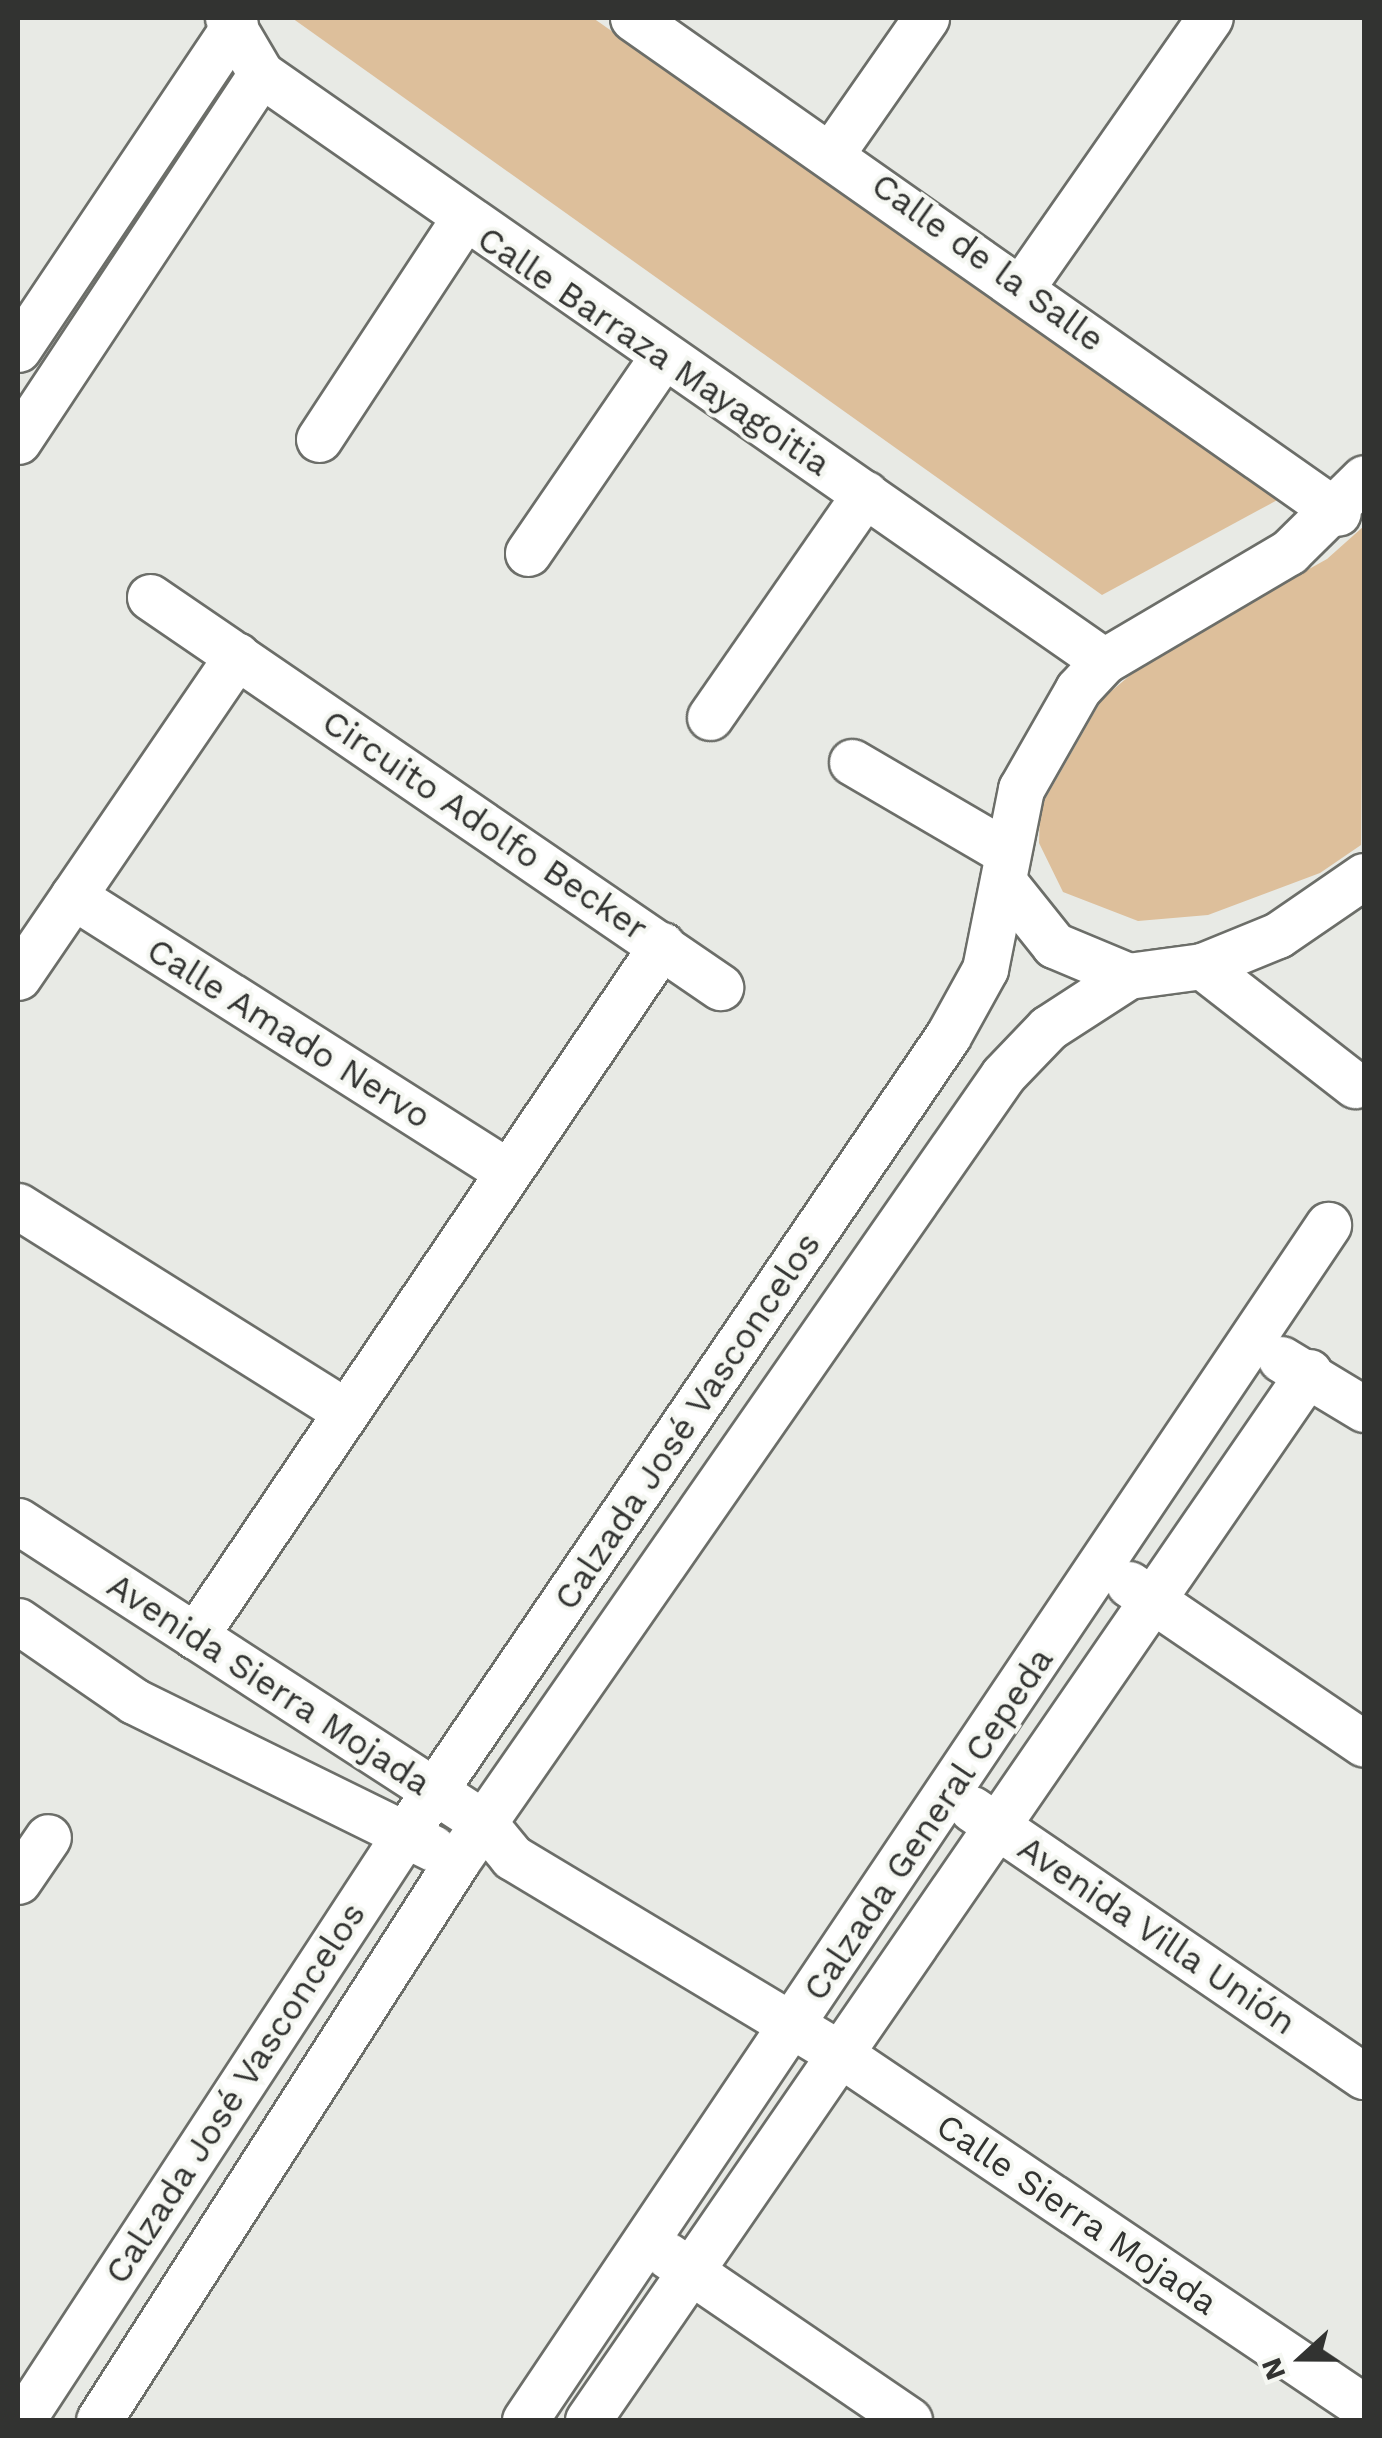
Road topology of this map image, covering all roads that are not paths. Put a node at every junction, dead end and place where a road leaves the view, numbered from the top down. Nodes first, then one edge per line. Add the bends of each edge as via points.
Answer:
1 (633, 18) edge
2 (926, 18) edge
3 (1210, 18) edge
4 (231, 21) edge
5 (261, 74) junction
6 (834, 150) junction
7 (462, 221) junction
8 (1022, 287) junction
9 (18, 349) edge
10 (660, 359) junction
11 (22, 426) edge
12 (319, 439) dead end
13 (1364, 478) edge
14 (865, 494) junction
15 (1338, 514) junction
16 (528, 553) dead end
17 (150, 597) dead end
18 (237, 656) junction
19 (1104, 661) junction
20 (710, 717) dead end
21 (852, 762) dead end
22 (1004, 866) junction
23 (1364, 876) edge
24 (73, 896) junction
25 (662, 945) junction
26 (1202, 966) junction
27 (1128, 976) junction
28 (18, 977) edge
29 (720, 987) dead end
30 (1354, 1085) dead end
31 (506, 1170) junction
32 (18, 1206) edge
33 (1328, 1225) dead end
34 (1252, 1345) junction
35 (1310, 1372) junction
36 (1364, 1409) edge
37 (344, 1411) junction
38 (18, 1521) edge
39 (1102, 1566) junction
40 (1153, 1600) junction
41 (18, 1621) edge
42 (195, 1636) junction
43 (1364, 1744) edge
44 (436, 1793) junction
45 (949, 1794) junction
46 (998, 1826) junction
47 (405, 1834) junction
48 (48, 1837) dead end
49 (498, 1840) junction
50 (457, 1861) junction
51 (18, 1882) edge
52 (792, 2025) junction
53 (840, 2054) junction
54 (1364, 2076) edge
55 (647, 2242) junction
56 (691, 2272) junction
57 (1364, 2407) edge
58 (22, 2420) edge
59 (98, 2420) edge
60 (525, 2420) edge
61 (588, 2420) edge
62 (908, 2420) edge

1 - 6 street, Calle de la Salle
2 - 6 street
3 - 8 street
4 - 5 street, Calle Barraza Mayagoitia
4 - 9 street
5 - 7 street, Calle Barraza Mayagoitia
5 - 11 street
6 - 8 street, Calle de la Salle
7 - 10 street, Calle Barraza Mayagoitia
7 - 12 street
8 - 15 street, Calle de la Salle
10 - 14 street, Calle Barraza Mayagoitia
10 - 16 street
13 - 15 street, Calzada José Vasconcelos
14 - 19 street, Calle Barraza Mayagoitia
14 - 20 street
15 - 19 street, Calzada José Vasconcelos
17 - 18 street, Circuito Adolfo Becker
18 - 24 street
18 - 25 street, Circuito Adolfo Becker
19 - 22 street, Calzada José Vasconcelos via 1045,736
21 - 22 street
22 - 27 street via 1054,945
22 - 44 street, Calzada José Vasconcelos via 985,969 948,1036
23 - 26 street, Calzada José Vasconcelos via 1278,935
24 - 28 street
24 - 31 street, Calle Amado Nervo
25 - 29 street
25 - 31 street, Circuito Adolfo Becker
26 - 27 street, Calzada José Vasconcelos
26 - 30 street
27 - 49 street, Calzada José Vasconcelos via 1048,1028 1003,1075
31 - 37 street, Circuito Adolfo Becker
32 - 37 street
33 - 34 street, Calzada General Cepeda
34 - 35 street
34 - 39 street, Calzada General Cepeda
35 - 36 street
35 - 40 street, Calzada General Cepeda
37 - 42 street, Circuito Adolfo Becker
38 - 42 street, Avenida Sierra Mojada
39 - 40 street
39 - 45 street, Calzada General Cepeda
40 - 43 street
40 - 46 street, Calzada General Cepeda
41 - 47 street, Avenida Sierra Mojada via 134,1701
42 - 44 street, Avenida Sierra Mojada
44 - 47 street, Calzada José Vasconcelos
44 - 49 street, Avenida Sierra Mojada
45 - 46 street, Avenida Villa Unión
45 - 52 street, Calzada General Cepeda
46 - 53 street, Calzada General Cepeda
46 - 54 street, Avenida Villa Unión
47 - 50 street, Avenida Sierra Mojada
47 - 58 street, Calzada José Vasconcelos
48 - 51 street
49 - 50 street
49 - 52 street, Avenida Sierra Mojada
50 - 59 street, Calzada José Vasconcelos
52 - 53 street, Calle Sierra Mojada
52 - 55 street, Calzada General Cepeda
53 - 56 street, Calzada General Cepeda
53 - 57 street, Calle Sierra Mojada
55 - 56 street
55 - 60 street, Calzada General Cepeda
56 - 61 street, Calzada General Cepeda
56 - 62 street

